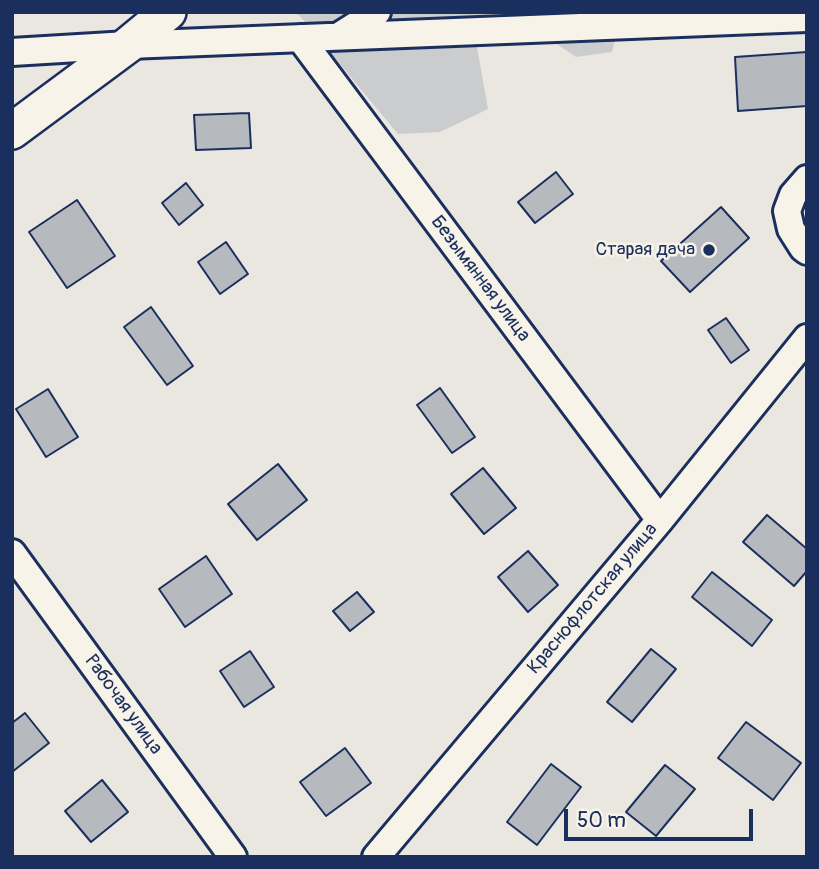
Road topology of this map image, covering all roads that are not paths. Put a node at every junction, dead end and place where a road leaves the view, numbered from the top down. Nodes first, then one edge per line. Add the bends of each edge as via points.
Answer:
1 (168, 12) edge
2 (377, 12) edge
3 (807, 18) edge
4 (337, 37) junction
5 (300, 38) junction
6 (128, 45) junction
7 (12, 52) edge
8 (12, 131) edge
9 (807, 179) edge
10 (807, 251) edge
11 (807, 338) edge
12 (660, 520) junction
13 (12, 553) edge
14 (233, 857) edge
15 (376, 857) edge

1 - 6 main road
2 - 4 street
3 - 4 street
4 - 5 street
5 - 6 street
5 - 12 street, Безымянная улица
6 - 7 street
6 - 8 main road
9 - 10 street via 787,211 790,229
11 - 12 street, Краснофлотская улица
12 - 15 street, Краснофлотская улица
13 - 14 street, Рабочая улица

